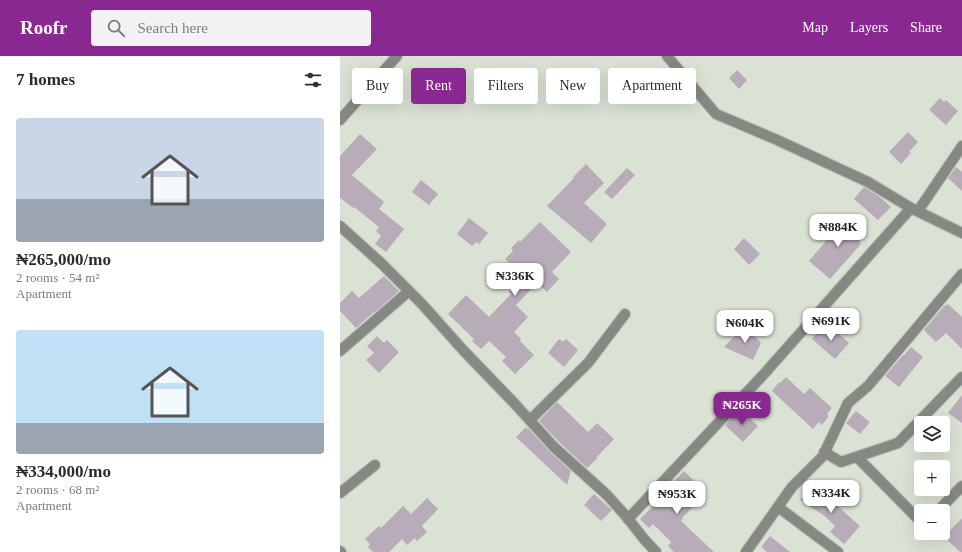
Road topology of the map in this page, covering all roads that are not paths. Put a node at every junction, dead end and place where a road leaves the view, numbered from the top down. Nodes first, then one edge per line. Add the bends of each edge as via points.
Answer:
1 (397, 56) edge
2 (667, 56) edge
3 (340, 120) edge
4 (962, 146) edge
5 (915, 209) junction
6 (340, 226) edge
7 (962, 233) edge
8 (962, 274) edge
9 (409, 291) junction
10 (625, 314) dead end
11 (340, 351) edge
12 (962, 377) edge
13 (530, 420) junction
14 (824, 452) junction
15 (857, 457) junction
16 (375, 465) dead end
17 (962, 486) edge
18 (340, 493) edge
19 (945, 504) edge
20 (778, 507) junction
21 (914, 515) edge
22 (628, 520) junction
23 (656, 552) edge
24 (746, 552) edge
25 (838, 552) edge

1 - 3 street
2 - 5 street via 716,114 868,182
4 - 5 street
5 - 7 street
5 - 22 street
6 - 9 street
8 - 14 street via 868,386 848,403
9 - 11 street
9 - 13 street
10 - 13 street via 588,362
12 - 15 street via 898,443
13 - 22 street via 554,447 607,495
14 - 15 street via 841,462
14 - 20 street via 792,487
15 - 21 street
16 - 18 street
17 - 19 street
20 - 24 street
20 - 25 street
22 - 23 street

